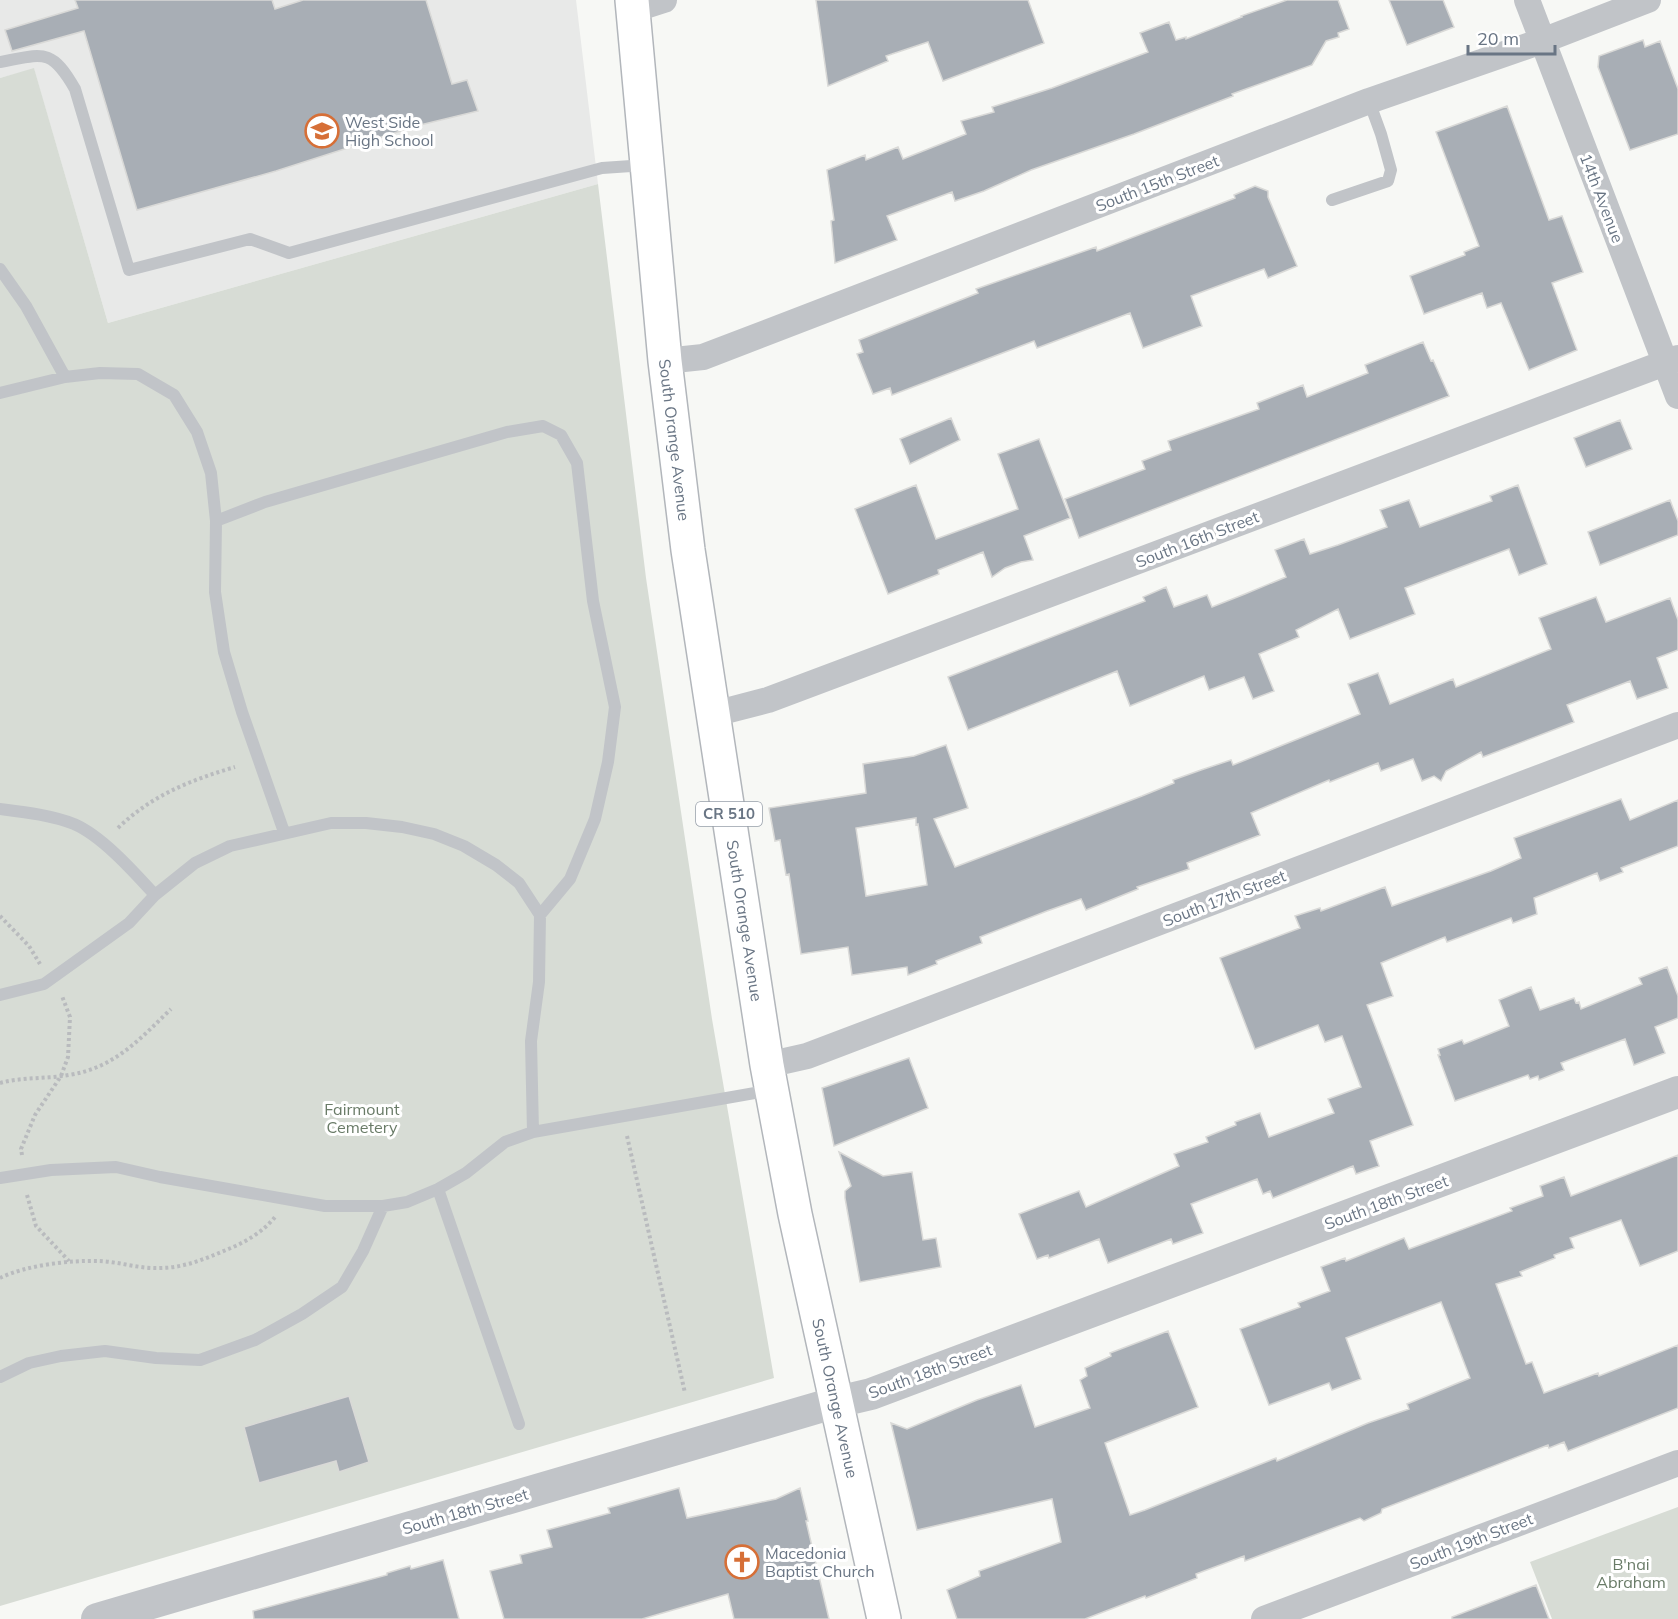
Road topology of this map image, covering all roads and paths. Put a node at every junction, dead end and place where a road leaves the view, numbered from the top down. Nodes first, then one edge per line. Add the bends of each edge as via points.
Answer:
1 (664, 0) edge
2 (1527, 0) edge
3 (1648, 0) edge
4 (632, 5) edge
5 (1542, 40) junction
6 (0, 62) edge
7 (1369, 102) junction
8 (647, 165) junction
9 (1332, 200) dead end
10 (0, 268) edge
11 (1672, 360) edge
12 (665, 361) junction
13 (65, 377) junction
14 (0, 393) edge
15 (1678, 396) edge
16 (216, 521) junction
17 (714, 714) junction
18 (1678, 725) edge
19 (235, 766) dead end
20 (0, 809) edge
21 (114, 831) dead end
22 (284, 832) junction
23 (155, 895) junction
24 (540, 915) junction
25 (0, 916) edge
26 (42, 967) dead end
27 (60, 993) dead end
28 (0, 995) edge
29 (171, 1009) dead end
30 (61, 1076) junction
31 (770, 1078) junction
32 (0, 1083) edge
33 (1678, 1092) edge
34 (622, 1117) junction
35 (533, 1132) junction
36 (22, 1174) junction
37 (0, 1178) edge
38 (438, 1188) junction
39 (288, 1199) junction
40 (383, 1206) junction
41 (69, 1261) junction
42 (0, 1278) edge
43 (0, 1377) edge
44 (685, 1393) dead end
45 (837, 1402) junction
46 (519, 1424) dead end
47 (1678, 1462) edge
48 (97, 1619) edge
49 (884, 1619) edge
50 (1264, 1619) edge

1 - 4 street
2 - 5 street, 14th Avenue
3 - 5 street, South 15th Street
4 - 8 main road, South Orange Avenue / CR 510
5 - 7 street, South 15th Street
5 - 11 street, 14th Avenue
6 - 8 lane via 40,54 57,62 67,75 75,89 129,270 250,239 289,253 602,168
7 - 9 lane via 1391,170 1388,181
7 - 12 street, South 15th Street via 703,357
8 - 12 main road, South Orange Avenue / CR 510
10 - 13 lane
11 - 15 street, 14th Avenue
11 - 17 street, South 16th Street via 768,700
12 - 17 main road, South Orange Avenue / CR 510 via 688,550
13 - 14 lane
13 - 16 lane via 138,374 174,396 197,432 211,474
16 - 22 lane via 214,592 224,652
16 - 24 lane via 265,502 507,432 543,426 561,435 577,463 593,601 615,707 595,819 570,879
17 - 31 main road, South Orange Avenue / CR 510
18 - 31 street, South 17th Street via 807,1056
19 - 21 path via 157,796
20 - 23 lane via 75,824 108,847
22 - 23 lane via 230,846 195,863
22 - 24 lane via 331,823 366,823 434,834 496,865 519,883
23 - 28 lane via 129,923 44,984
24 - 35 lane via 539,982 531,1041
25 - 26 path via 29,946
27 - 30 path via 70,1017 71,1035
29 - 30 path via 117,1058 91,1070
30 - 32 path
30 - 36 path via 27,1133 21,1149
31 - 34 lane
31 - 45 main road, South Orange Avenue / CR 510 via 795,1214
33 - 45 street, South 18th Street via 871,1394
34 - 35 lane
34 - 44 path
35 - 38 lane via 505,1142 466,1173
36 - 37 lane
36 - 39 lane via 116,1167
36 - 41 path via 36,1226
38 - 40 lane via 407,1202
38 - 46 lane
39 - 40 lane via 326,1206
39 - 41 path via 255,1235 177,1267
40 - 43 lane via 342,1287 255,1340 200,1360 105,1351 61,1356 29,1363
41 - 42 path
45 - 48 street, South 18th Street
45 - 49 main road, South Orange Avenue / CR 510
47 - 50 street, South 19th Street

